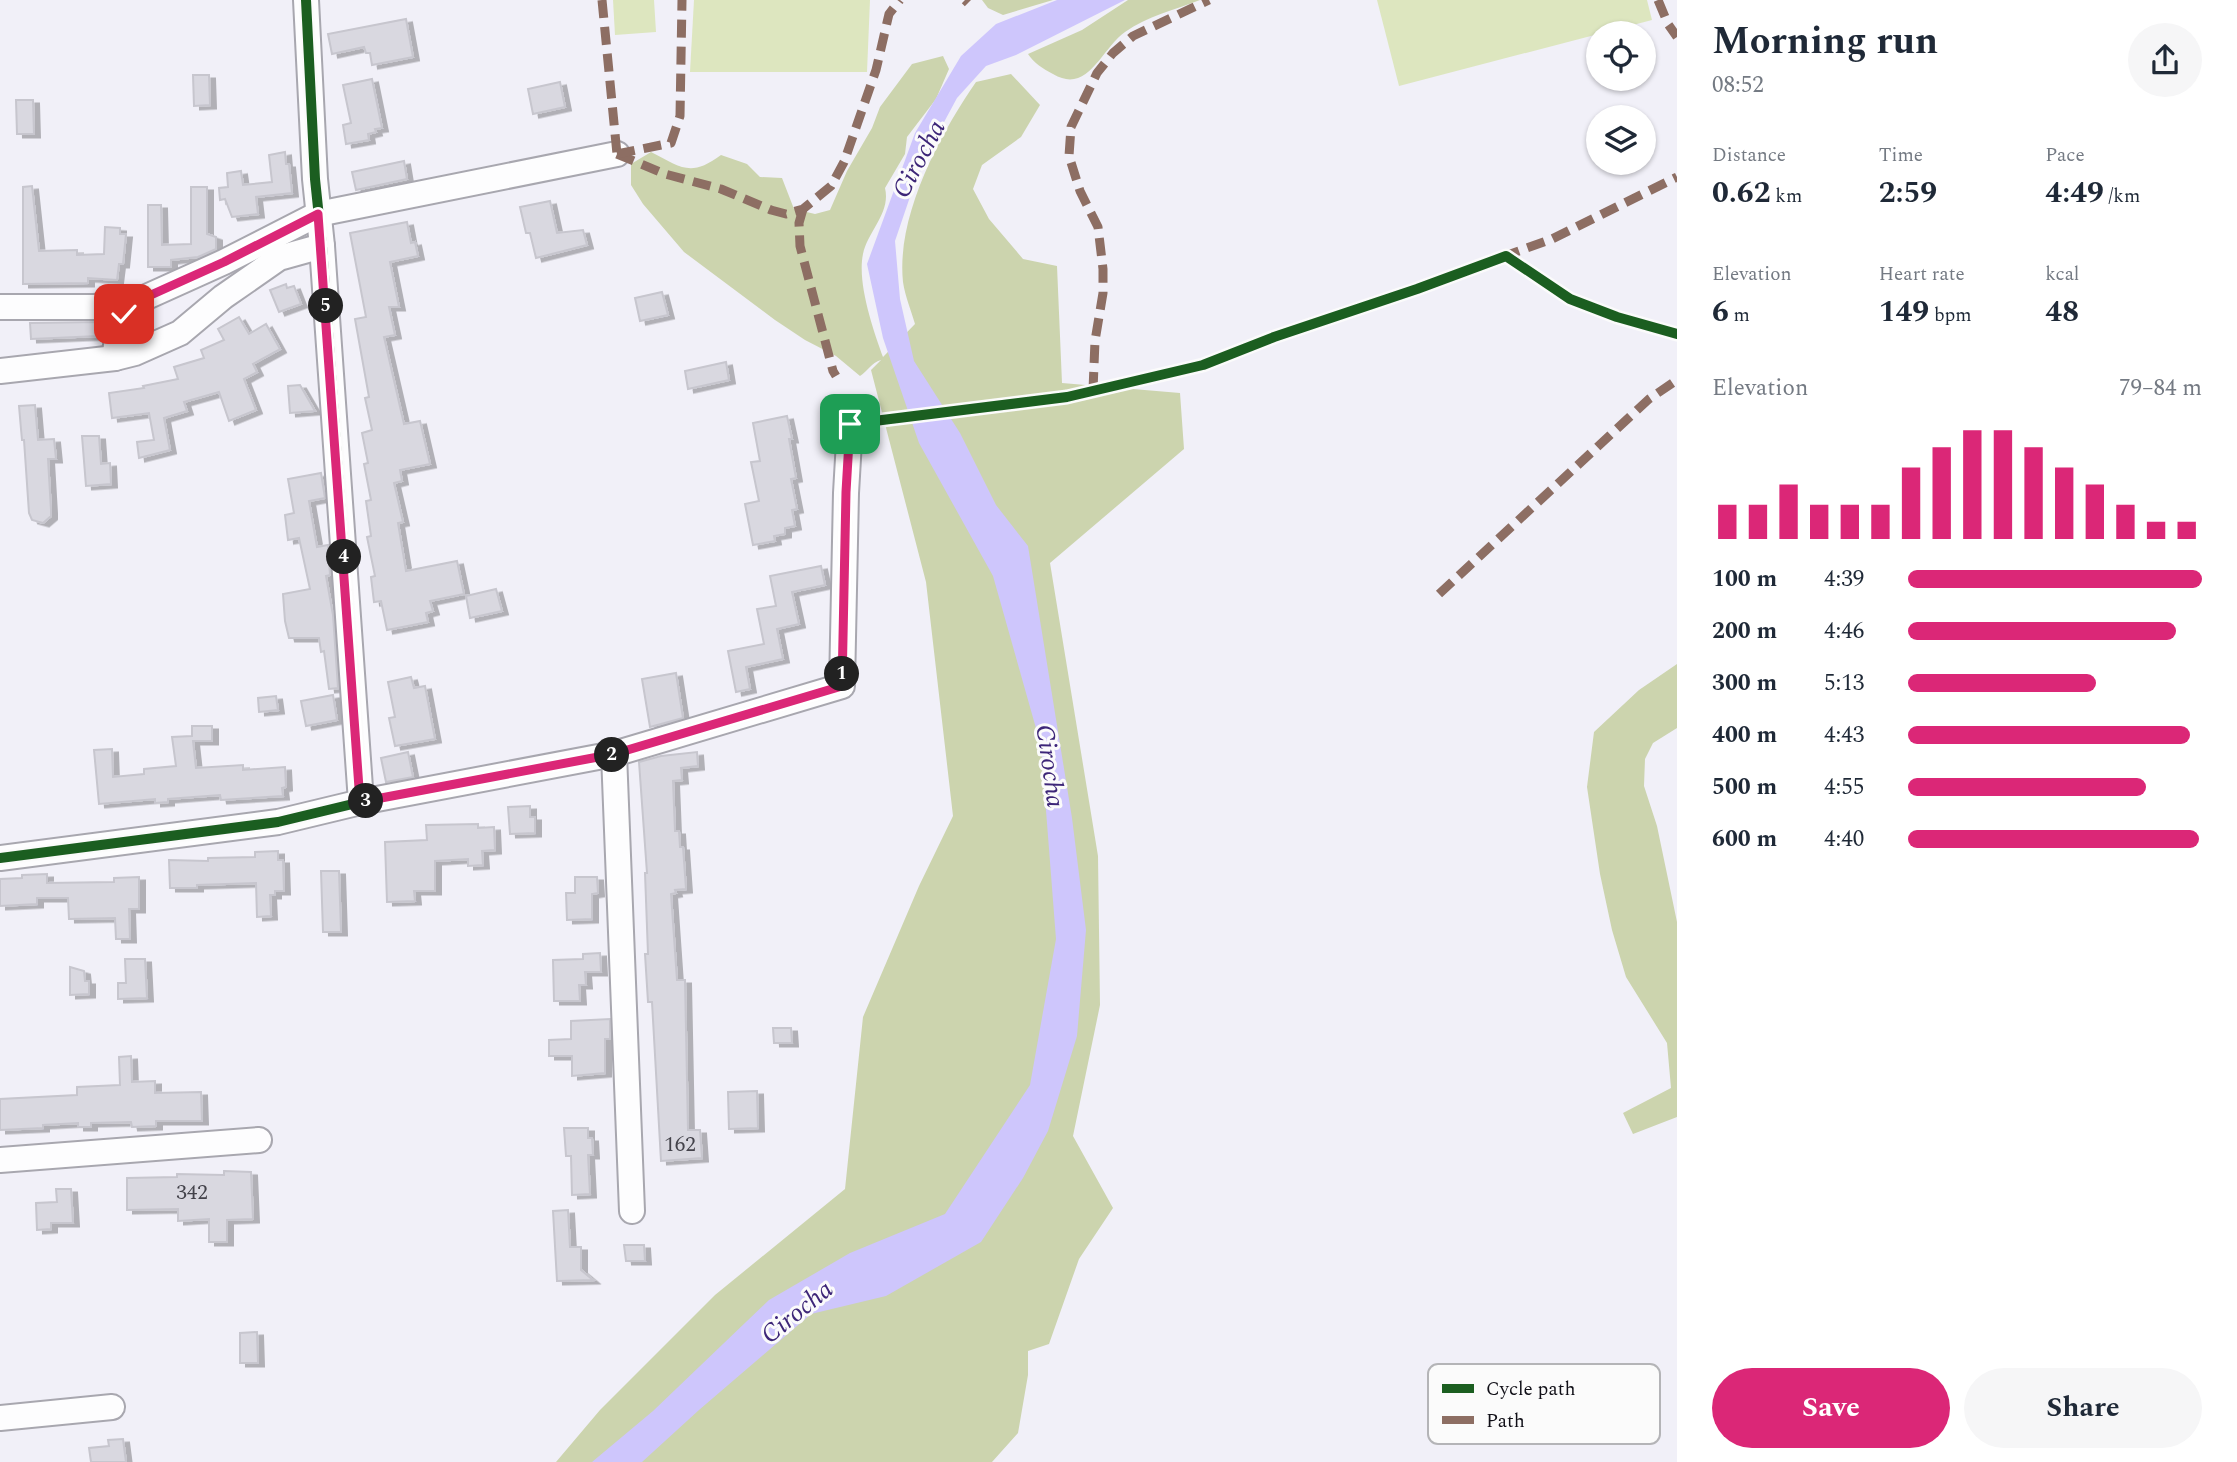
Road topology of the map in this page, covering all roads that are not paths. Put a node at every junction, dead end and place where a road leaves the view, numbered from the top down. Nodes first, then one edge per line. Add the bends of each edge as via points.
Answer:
1 (306, 0) edge
2 (617, 154) dead end
3 (318, 214) junction
4 (322, 246) junction
5 (142, 299) junction
6 (0, 307) edge
7 (115, 358) junction
8 (0, 371) edge
9 (850, 424) dead end
10 (614, 754) junction
11 (360, 802) junction
12 (0, 858) edge
13 (260, 1140) dead end
14 (0, 1160) edge
15 (632, 1211) dead end
16 (112, 1407) dead end
17 (0, 1418) edge

1 - 3 street
2 - 3 street
3 - 4 street
3 - 5 street
4 - 7 street via 279,258 180,333
4 - 11 street
5 - 6 street via 94,307
5 - 7 street via 124,314
7 - 8 street
9 - 10 street via 842,686
10 - 11 street
10 - 15 street
11 - 12 street via 278,822
13 - 14 street
16 - 17 street

